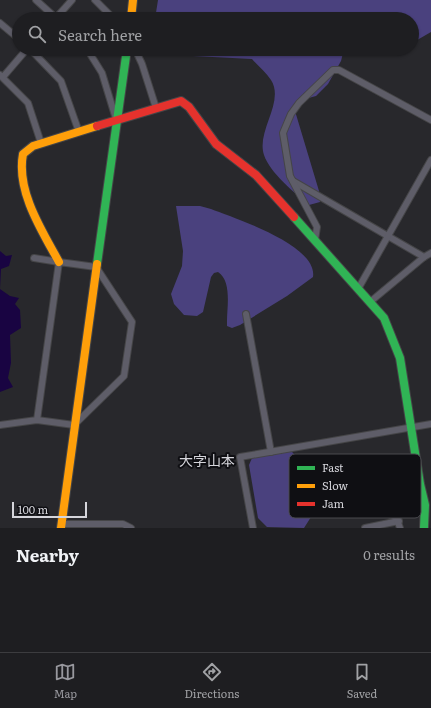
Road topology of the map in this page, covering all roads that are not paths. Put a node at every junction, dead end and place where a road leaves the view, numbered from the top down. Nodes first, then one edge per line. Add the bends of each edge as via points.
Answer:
1 (36, 0) edge
2 (72, 0) edge
3 (95, 0) edge
4 (134, 0) edge
5 (49, 12) edge
6 (62, 12) edge
7 (107, 12) edge
8 (132, 12) edge
9 (0, 23) edge
10 (12, 34) edge
11 (22, 56) edge
12 (36, 56) edge
13 (91, 56) edge
14 (126, 56) edge
15 (138, 56) edge
16 (1, 76) edge
17 (156, 108) junction
18 (116, 120) junction
19 (431, 120) edge
20 (79, 132) junction
21 (41, 143) junction
22 (431, 160) edge
23 (293, 181) junction
24 (388, 236) junction
25 (315, 240) junction
26 (431, 253) edge
27 (424, 256) junction
28 (34, 258) dead end
29 (59, 262) junction
30 (96, 267) junction
31 (358, 289) junction
32 (370, 302) junction
33 (246, 314) dead end
34 (37, 420) junction
35 (431, 424) edge
36 (0, 425) edge
37 (74, 425) junction
38 (410, 428) junction
39 (271, 452) junction
40 (415, 454) edge
41 (421, 487) edge
42 (428, 505) edge
43 (399, 525) edge
44 (61, 526) edge
45 (131, 528) edge
46 (252, 528) edge
47 (365, 528) edge
48 (424, 528) edge

1 - 5 street
2 - 6 street
3 - 7 street
4 - 8 street
9 - 10 street
11 - 16 street
12 - 20 street via 61,81
13 - 18 street via 102,73
14 - 18 street
15 - 17 street
16 - 21 street via 28,103
17 - 18 street
17 - 25 street via 178,101 187,104 216,144 256,175
18 - 20 street
18 - 30 street
19 - 23 street via 339,70 333,70 299,103 286,123 283,132
20 - 21 street
21 - 29 street via 23,153 22,175 40,226
22 - 24 street
23 - 24 street
23 - 25 street via 317,227
24 - 27 street
24 - 31 street
25 - 31 street
26 - 27 street
27 - 32 street
28 - 29 street
29 - 30 street
29 - 34 street
30 - 37 street
30 - 37 street via 132,322 124,376
31 - 32 street
32 - 38 street via 384,318 400,358
33 - 39 street
34 - 36 street
34 - 37 street
35 - 38 street
37 - 44 street
38 - 39 street
38 - 40 street
39 - 46 street via 240,457
41 - 42 street
42 - 48 street
43 - 47 street
44 - 45 street via 123,524

